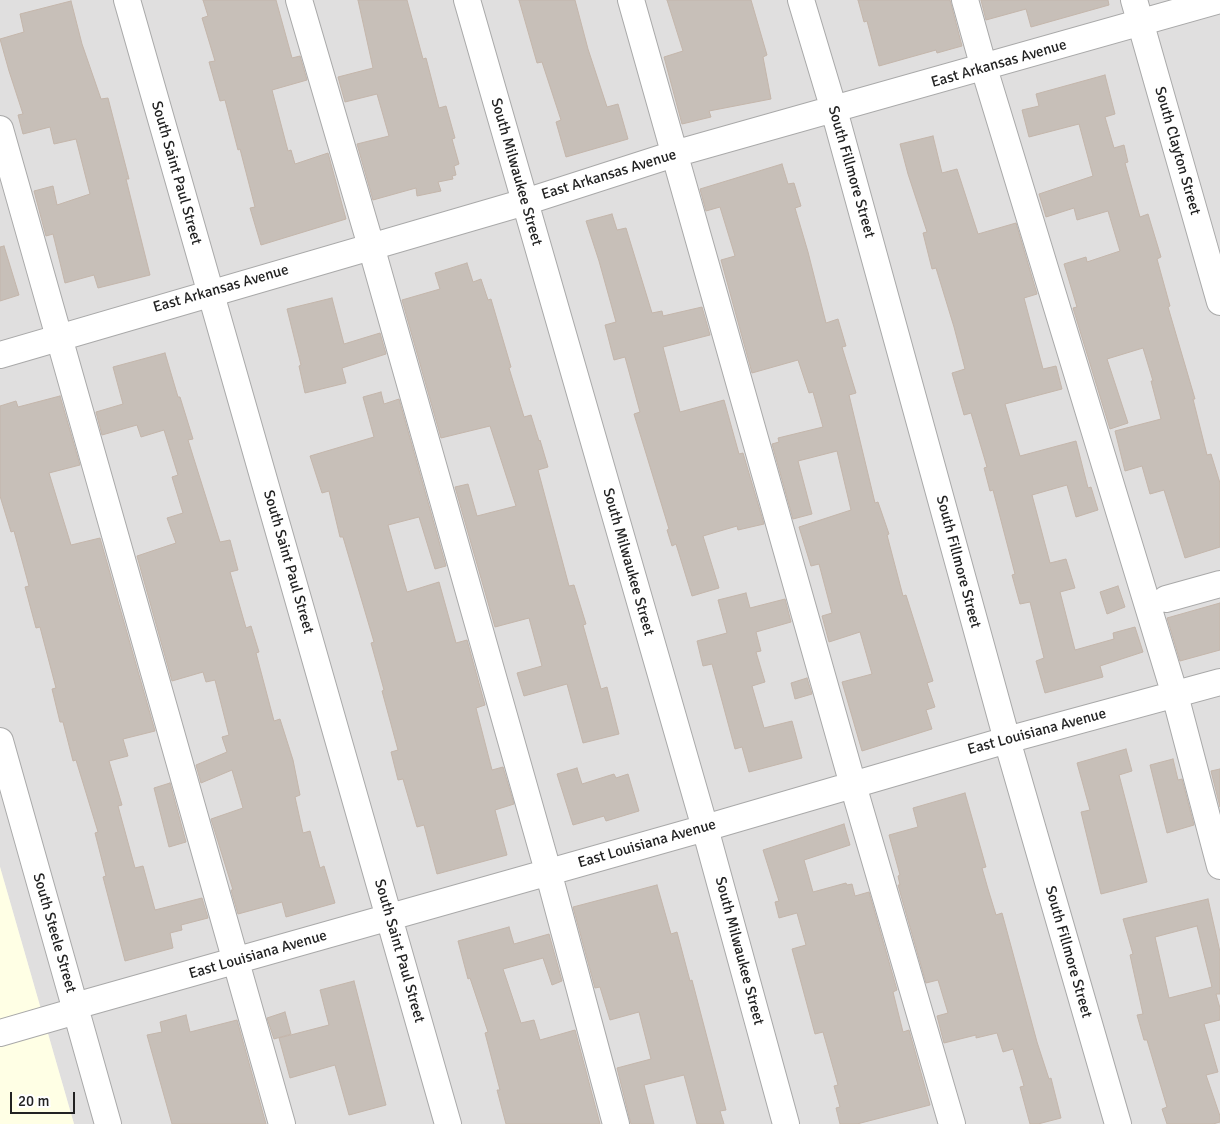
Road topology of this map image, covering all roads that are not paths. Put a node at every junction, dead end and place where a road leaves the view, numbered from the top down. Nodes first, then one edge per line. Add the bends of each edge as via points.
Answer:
1 (127, 0) edge
2 (299, 0) edge
3 (467, 0) edge
4 (630, 0) edge
5 (800, 0) edge
6 (965, 0) edge
7 (1220, 0) edge
8 (1137, 12) edge
9 (984, 68) junction
10 (834, 110) junction
11 (0, 129) edge
12 (674, 154) junction
13 (524, 202) junction
14 (371, 246) junction
15 (210, 292) junction
16 (1220, 302) edge
17 (59, 337) junction
18 (0, 355) edge
19 (1220, 584) edge
20 (1166, 599) dead end
21 (1220, 682) edge
22 (1174, 695) junction
23 (1007, 740) junction
24 (0, 741) edge
25 (853, 785) junction
26 (705, 828) junction
27 (1220, 866) edge
28 (548, 871) junction
29 (389, 917) junction
30 (236, 961) junction
31 (76, 1009) junction
32 (0, 1033) edge
33 (108, 1124) edge
34 (282, 1124) edge
35 (448, 1124) edge
36 (616, 1124) edge
37 (786, 1124) edge
38 (952, 1124) edge
39 (1118, 1124) edge

1 - 15 street, South Saint Paul Street
2 - 14 street
3 - 13 street, South Milwaukee Street
4 - 12 street
5 - 10 street, South Fillmore Street
6 - 9 street
7 - 8 street, East Arkansas Avenue
8 - 9 street, East Arkansas Avenue
8 - 16 street, South Clayton Street
9 - 10 street, East Arkansas Avenue
9 - 22 street
10 - 12 street, East Arkansas Avenue
10 - 23 street, South Fillmore Street
11 - 17 street
12 - 13 street, East Arkansas Avenue
12 - 25 street
13 - 14 street, East Arkansas Avenue
13 - 26 street, South Milwaukee Street
14 - 15 street, East Arkansas Avenue
14 - 28 street
15 - 17 street, East Arkansas Avenue
15 - 29 street, South Saint Paul Street
17 - 18 street, East Arkansas Avenue
17 - 30 street
19 - 20 street
21 - 22 street, East Louisiana Avenue
22 - 23 street, East Louisiana Avenue
22 - 27 street
23 - 25 street, East Louisiana Avenue
23 - 39 street, South Fillmore Street
24 - 31 street, South Steele Street
25 - 26 street, East Louisiana Avenue
25 - 38 street
26 - 28 street, East Louisiana Avenue
26 - 37 street, South Milwaukee Street
28 - 29 street, East Louisiana Avenue
28 - 36 street
29 - 30 street, East Louisiana Avenue
29 - 35 street, South Saint Paul Street
30 - 31 street, East Louisiana Avenue
30 - 34 street
31 - 32 street, East Louisiana Avenue
31 - 33 street, South Steele Street

